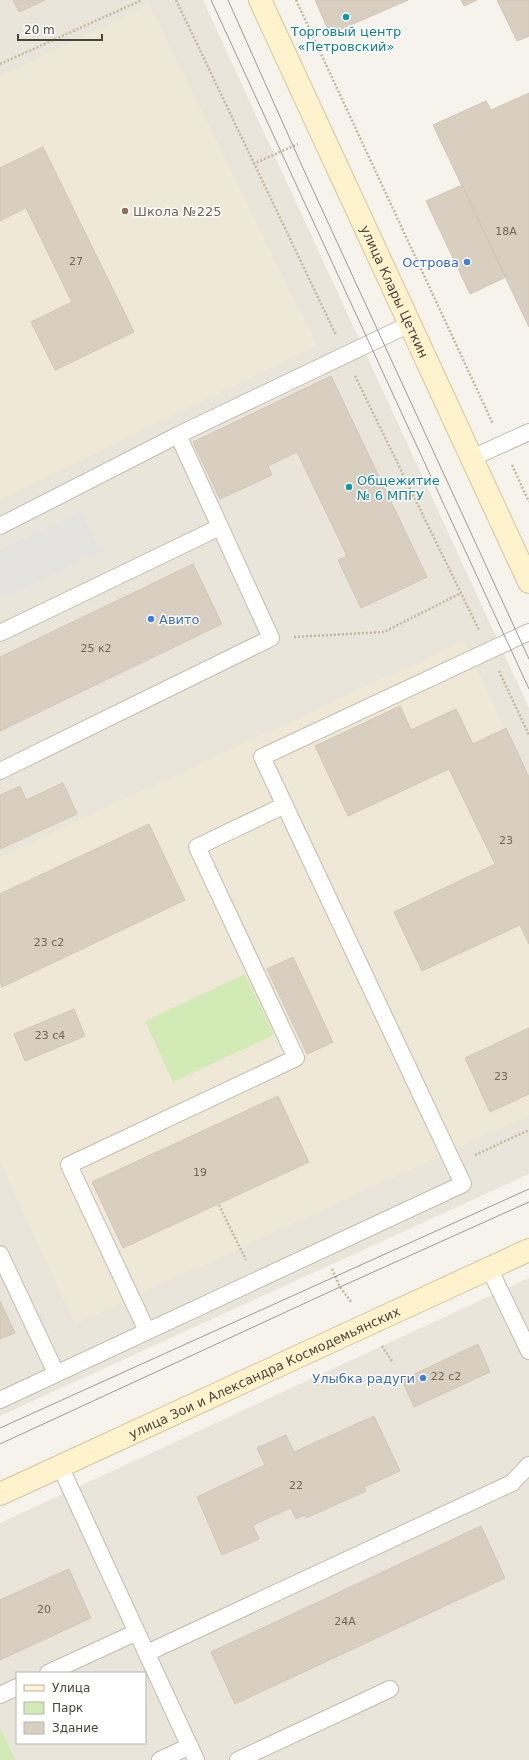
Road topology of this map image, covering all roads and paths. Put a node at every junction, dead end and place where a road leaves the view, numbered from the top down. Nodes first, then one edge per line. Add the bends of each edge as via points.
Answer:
1 (142, 0) edge
2 (260, 0) edge
3 (296, 0) edge
4 (0, 64) edge
5 (410, 324) junction
6 (529, 432) edge
7 (178, 435) junction
8 (502, 444) junction
9 (472, 458) junction
10 (529, 502) edge
11 (0, 526) edge
12 (220, 527) junction
13 (529, 582) edge
14 (461, 593) dead end
15 (529, 632) edge
16 (0, 634) edge
17 (271, 638) junction
18 (0, 771) edge
19 (285, 805) junction
20 (529, 1130) edge
21 (454, 1165) junction
22 (219, 1204) dead end
23 (529, 1250) edge
24 (0, 1254) edge
25 (247, 1262) dead end
26 (489, 1268) junction
27 (147, 1331) junction
28 (529, 1351) edge
29 (56, 1373) junction
30 (0, 1400) edge
31 (529, 1465) edge
32 (60, 1466) junction
33 (0, 1494) edge
34 (137, 1632) junction
35 (147, 1653) junction
36 (50, 1672) edge
37 (16, 1687) edge
38 (390, 1689) dead end
39 (0, 1695) edge
40 (193, 1753) edge
41 (160, 1760) edge
42 (238, 1760) edge

1 - 4 path
2 - 5 street, улица Клары Цеткин
3 - 8 path
5 - 7 lane
5 - 9 street, улица Клары Цеткин
6 - 8 lane
7 - 11 lane
7 - 12 lane
8 - 9 lane
8 - 10 path
9 - 13 street, улица Клары Цеткин
12 - 16 lane
12 - 17 lane
14 - 17 path via 384,632
15 - 19 lane via 262,757
17 - 18 lane
19 - 21 lane
19 - 27 lane via 196,846 296,1058 69,1165
20 - 21 path
21 - 27 lane via 463,1184
22 - 25 path
23 - 26 street, улица Зои и Александра Космодемьянских
24 - 29 lane
26 - 28 lane
26 - 32 street, улица Зои и Александра Космодемьянских
27 - 29 lane
29 - 30 lane
31 - 35 lane via 512,1483
32 - 33 street, улица Зои и Александра Космодемьянских
32 - 34 lane
34 - 35 lane
34 - 36 lane
35 - 40 lane
37 - 39 lane
38 - 42 lane
40 - 41 lane

